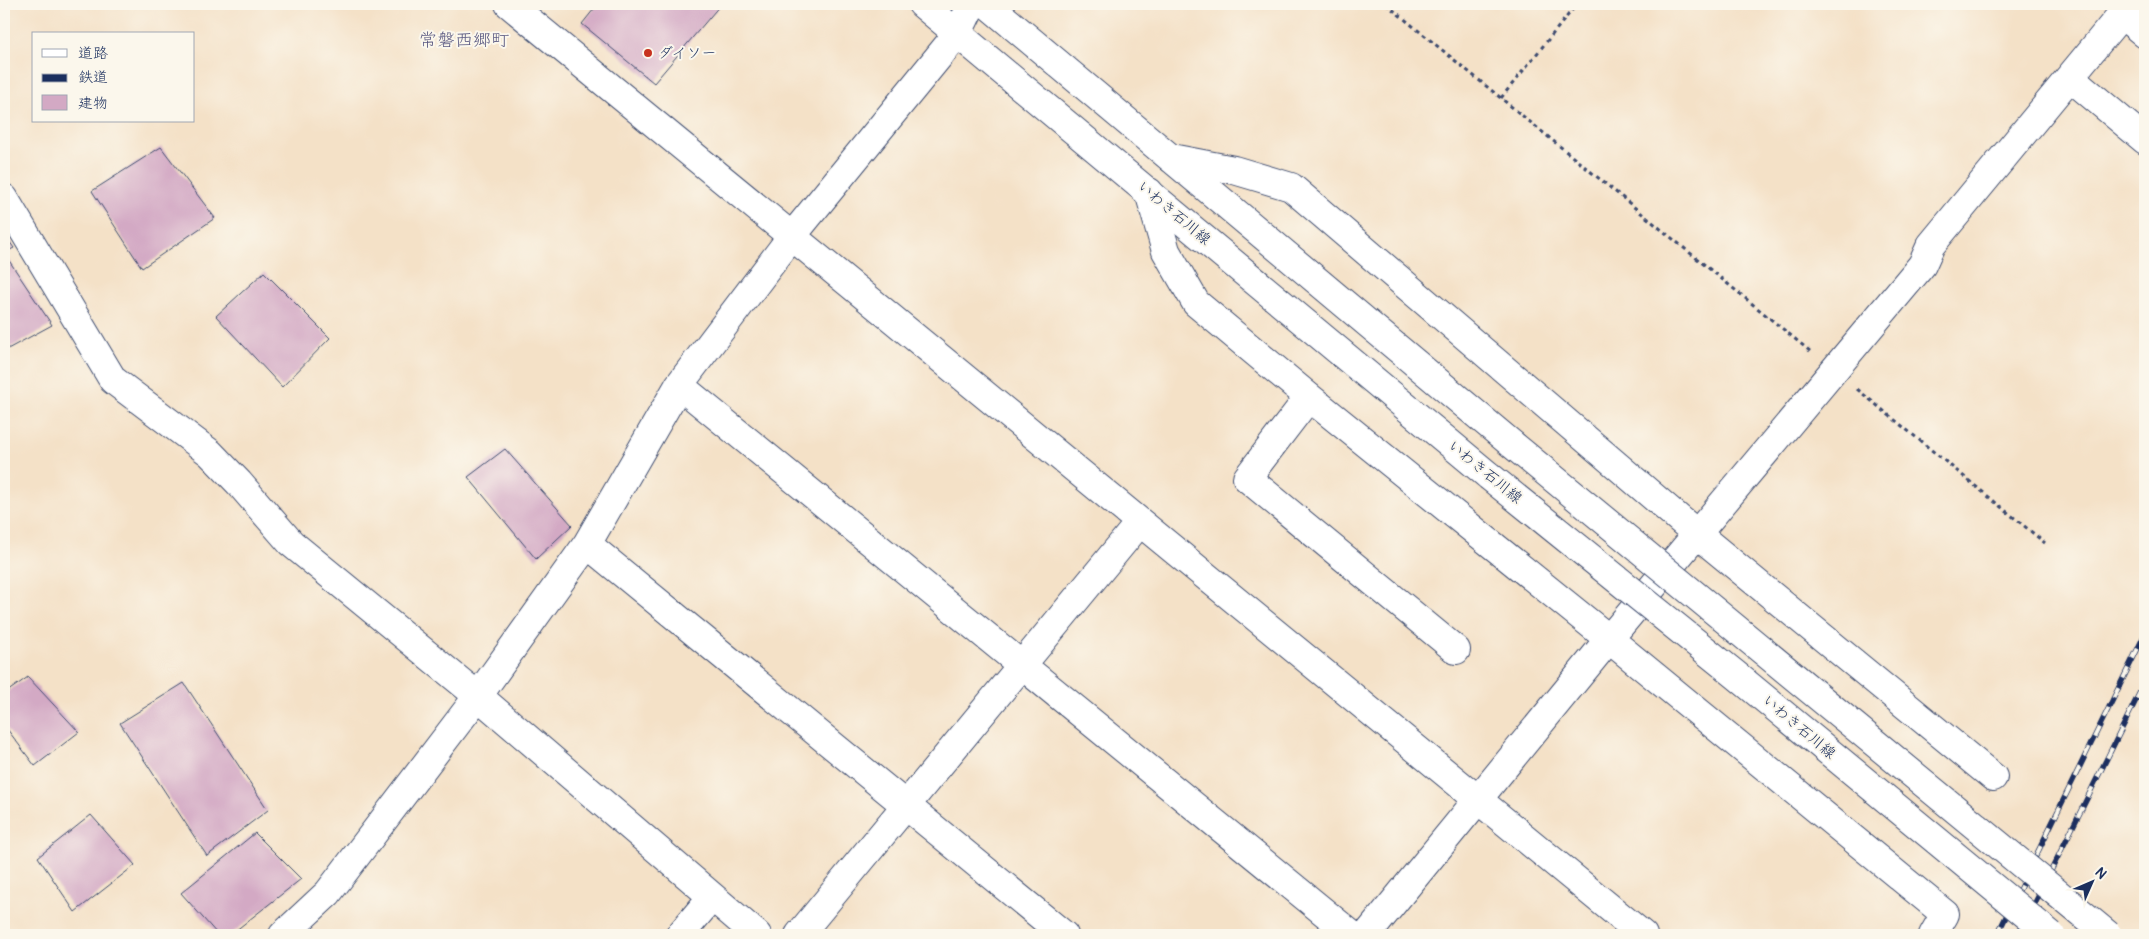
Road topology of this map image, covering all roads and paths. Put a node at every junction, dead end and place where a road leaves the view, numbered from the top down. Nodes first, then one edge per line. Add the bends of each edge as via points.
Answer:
1 (509, 4) edge
2 (922, 4) edge
3 (972, 4) edge
4 (987, 4) edge
5 (1386, 4) edge
6 (1577, 4) edge
7 (2126, 9) edge
8 (958, 33) junction
9 (2145, 34) edge
10 (2070, 76) junction
11 (1501, 98) junction
12 (2145, 140) edge
13 (1171, 158) junction
14 (1149, 192) junction
15 (4, 198) edge
16 (792, 236) junction
17 (1834, 370) junction
18 (680, 385) junction
19 (1309, 397) junction
20 (1140, 522) junction
21 (1697, 534) junction
22 (2045, 543) dead end
23 (587, 544) junction
24 (1610, 639) junction
25 (1456, 650) dead end
26 (1021, 665) junction
27 (478, 696) junction
28 (1993, 777) dead end
29 (1478, 800) junction
30 (906, 806) junction
31 (712, 897) junction
32 (284, 935) edge
33 (680, 935) edge
34 (757, 935) edge
35 (799, 935) edge
36 (1064, 935) edge
37 (1352, 935) edge
38 (1366, 935) edge
39 (1642, 935) edge
40 (1933, 935) edge
41 (2051, 935) edge
42 (2108, 935) edge

1 - 16 street
2 - 8 street, いわき石川線
3 - 8 street
4 - 13 street
5 - 11 path
6 - 11 path
7 - 9 street
7 - 10 street
8 - 14 street, いわき石川線
8 - 16 street
10 - 12 street
10 - 17 street via 1931,245 1922,265
11 - 17 path
13 - 21 street via 1234,170 1291,187
13 - 42 street, bridge
14 - 19 street via 1166,251 1196,303
14 - 41 street, いわき石川線, bridge via 1489,476
15 - 27 street via 113,380 210,453 291,543
16 - 18 street
16 - 20 street
17 - 21 street
17 - 22 path
18 - 23 street
18 - 26 street
19 - 24 street
19 - 25 street via 1247,478
20 - 26 street
20 - 29 street
21 - 24 street
21 - 28 street
23 - 27 street
23 - 30 street
24 - 29 street
24 - 40 street via 1945,914
26 - 30 street
26 - 37 street
27 - 31 street
27 - 32 street via 328,893
29 - 38 street
29 - 39 street
30 - 35 street
30 - 36 street
31 - 33 street
31 - 34 street

